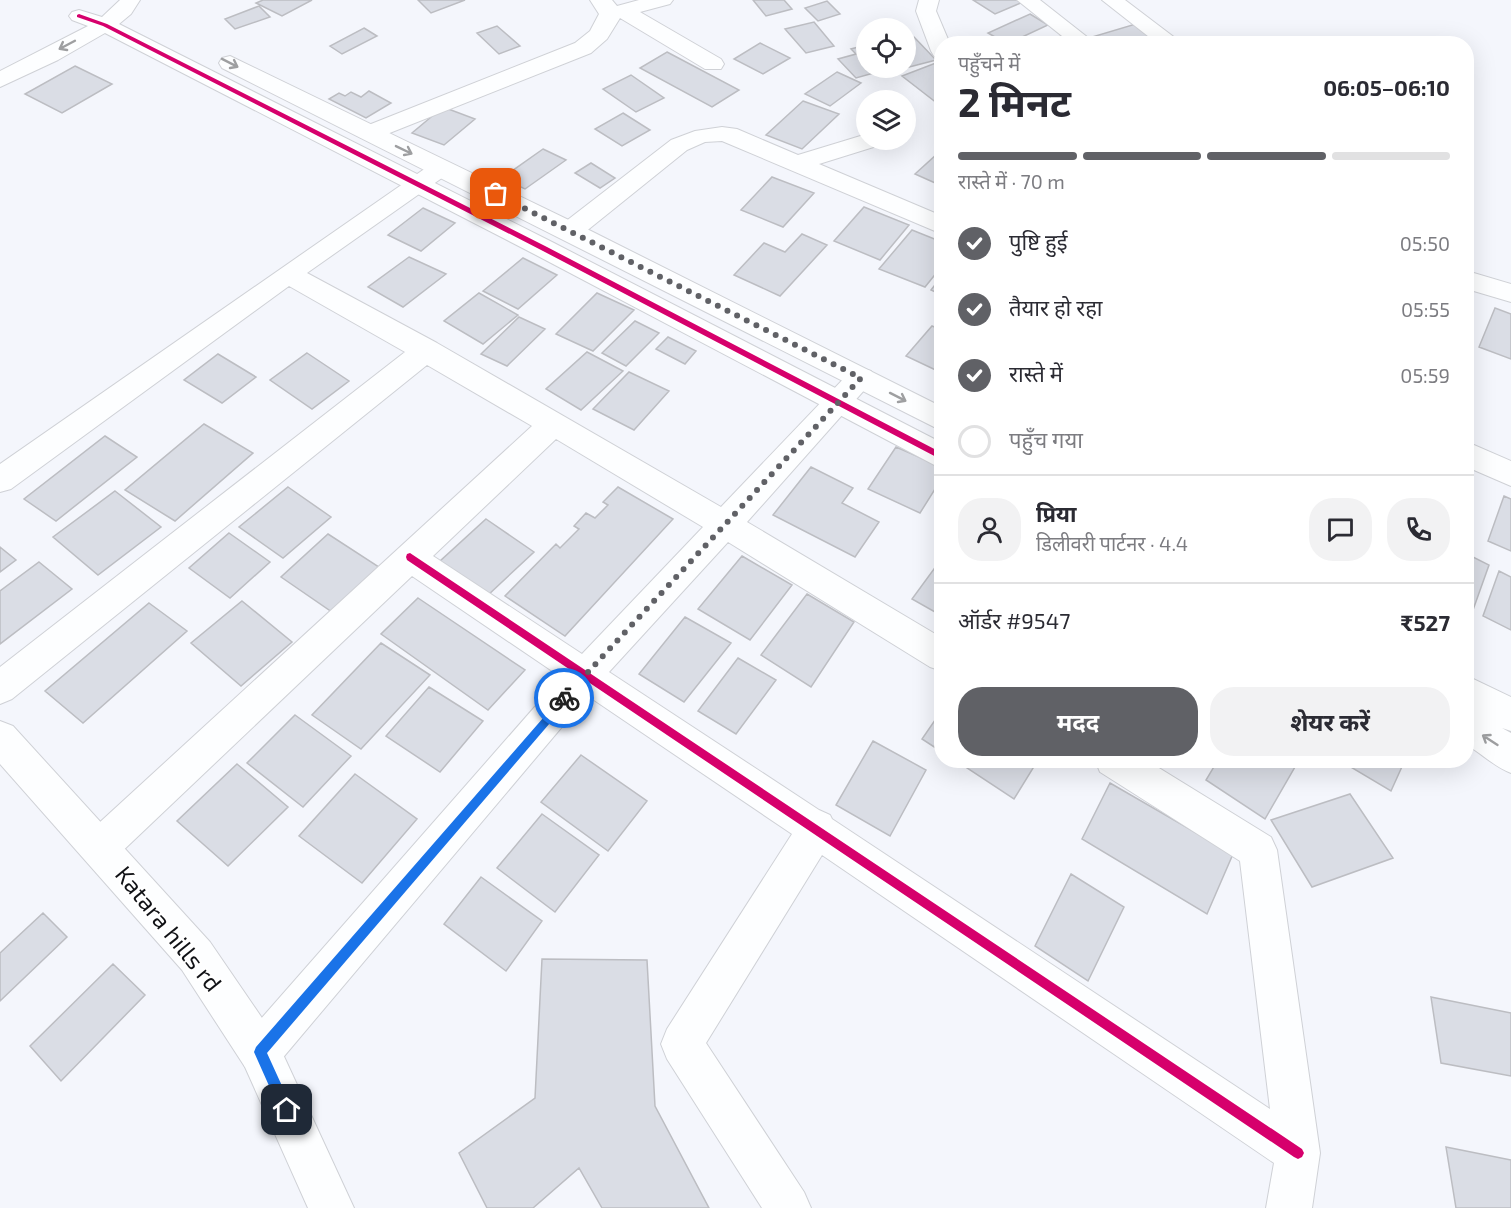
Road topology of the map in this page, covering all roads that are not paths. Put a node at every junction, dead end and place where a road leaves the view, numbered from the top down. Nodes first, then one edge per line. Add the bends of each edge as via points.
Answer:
1 (663, 0) edge
2 (929, 0) edge
3 (1027, 0) edge
4 (1112, 0) edge
5 (113, 7) edge
6 (611, 8) edge
7 (69, 21) dead end
8 (936, 36) edge
9 (1075, 36) edge
10 (1162, 36) edge
11 (713, 64) dead end
12 (0, 80) edge
13 (369, 133) junction
14 (856, 145) edge
15 (796, 163) junction
16 (441, 168) junction
17 (417, 185) junction
18 (934, 206) edge
19 (918, 216) junction
20 (934, 223) edge
21 (570, 231) junction
22 (288, 274) junction
23 (1474, 282) edge
24 (1511, 293) edge
25 (427, 350) junction
26 (861, 378) junction
27 (839, 405) junction
28 (934, 416) edge
29 (552, 425) junction
30 (934, 454) edge
31 (1474, 457) edge
32 (1511, 474) edge
33 (0, 480) edge
34 (725, 522) junction
35 (410, 557) junction
36 (934, 651) edge
37 (584, 675) junction
38 (0, 688) edge
39 (1474, 696) edge
40 (1511, 715) edge
41 (1474, 730) edge
42 (0, 738) edge
43 (1511, 756) edge
44 (1126, 768) edge
45 (817, 828) junction
46 (100, 847) junction
47 (260, 1052) junction
48 (1298, 1153) junction
49 (331, 1208) edge
50 (788, 1208) edge
51 (1289, 1208) edge

1 - 6 street
2 - 8 street via 926,11
3 - 9 street
4 - 10 street
5 - 7 street
5 -> 12 street
5 -> 13 street
5 - 17 street
6 - 11 street
6 - 13 street via 599,34 583,48
13 -> 16 street
14 - 15 street
15 - 19 street
15 - 21 street via 729,134 698,135 679,145
16 - 17 street
16 - 21 street
17 - 22 street
17 - 27 street
18 - 19 street
19 - 20 street
21 - 26 street
22 - 25 street
22 - 33 street
23 - 24 street
25 - 29 street
25 - 38 street
26 - 27 street
26 -> 28 street
27 - 30 street
27 - 34 street
29 - 34 street
29 - 35 street
31 - 32 street
34 - 36 street
34 - 37 street
35 - 37 street
35 - 46 street
37 - 45 street
37 - 47 street
39 - 40 street
43 -> 41 street
42 - 46 street, Katara hills rd
44 - 48 street via 1258,850
45 - 48 street
45 - 50 street via 682,1044
46 - 47 street, Katara hills rd via 196,956
47 - 49 street, Katara hills rd
48 - 51 street

